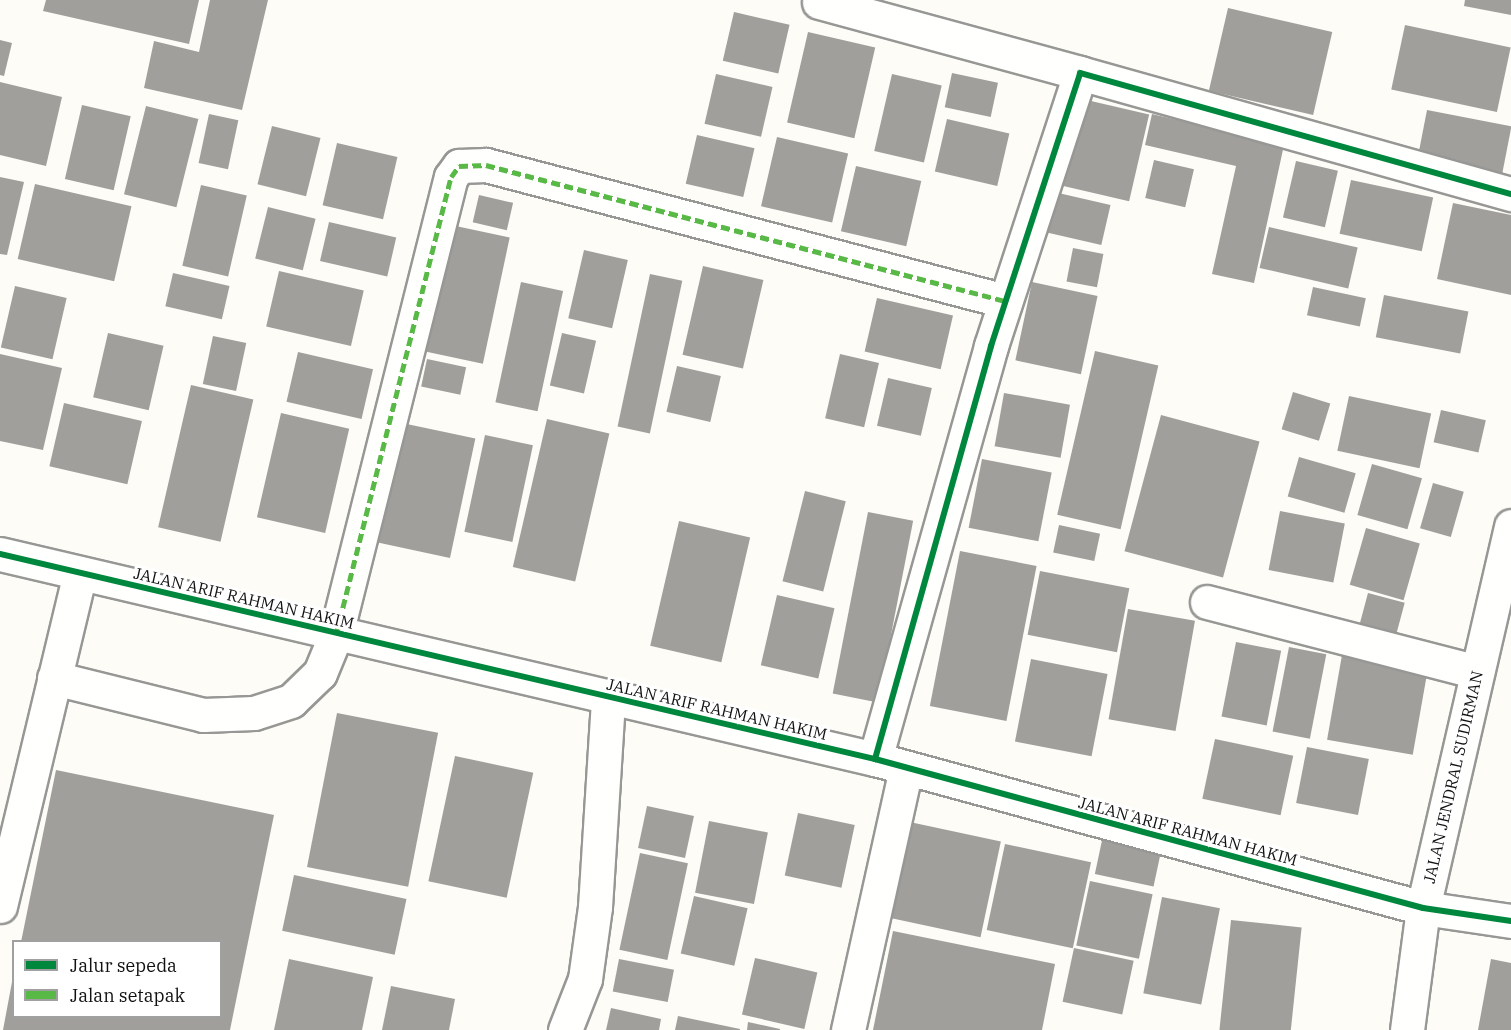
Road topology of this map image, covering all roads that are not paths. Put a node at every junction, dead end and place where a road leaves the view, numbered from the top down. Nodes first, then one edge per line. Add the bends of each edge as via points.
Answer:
1 (819, 2) dead end
2 (1080, 73) junction
3 (1511, 194) edge
4 (1005, 301) junction
5 (1511, 526) edge
6 (0, 554) edge
7 (80, 573) junction
8 (1206, 602) dead end
9 (336, 634) junction
10 (1477, 672) junction
11 (54, 678) junction
12 (608, 698) junction
13 (875, 759) junction
14 (906, 769) junction
15 (0, 906) edge
16 (1423, 908) junction
17 (1511, 921) edge
18 (565, 1030) edge
19 (849, 1030) edge
20 (1407, 1030) edge

1 - 2 street
2 - 3 street
2 - 4 street
4 - 9 street via 486,165 459,166 451,177
4 - 13 street
5 - 10 street, JALAN JENDRAL SUDIRMAN
6 - 7 street, JALAN ARIF RAHMAN HAKIM
7 - 9 street, JALAN ARIF RAHMAN HAKIM
7 - 11 street
8 - 10 street
9 - 11 street via 320,674 299,694 254,713 203,715
9 - 12 street, JALAN ARIF RAHMAN HAKIM
10 - 16 street, JALAN JENDRAL SUDIRMAN
11 - 15 street
12 - 13 street, JALAN ARIF RAHMAN HAKIM
12 - 18 street via 595,907 585,979
13 - 14 street, JALAN ARIF RAHMAN HAKIM
14 - 16 street, JALAN ARIF RAHMAN HAKIM
14 - 19 street
16 - 17 street, JALAN ARIF RAHMAN HAKIM
16 - 20 street, JALAN JENDRAL SUDIRMAN

